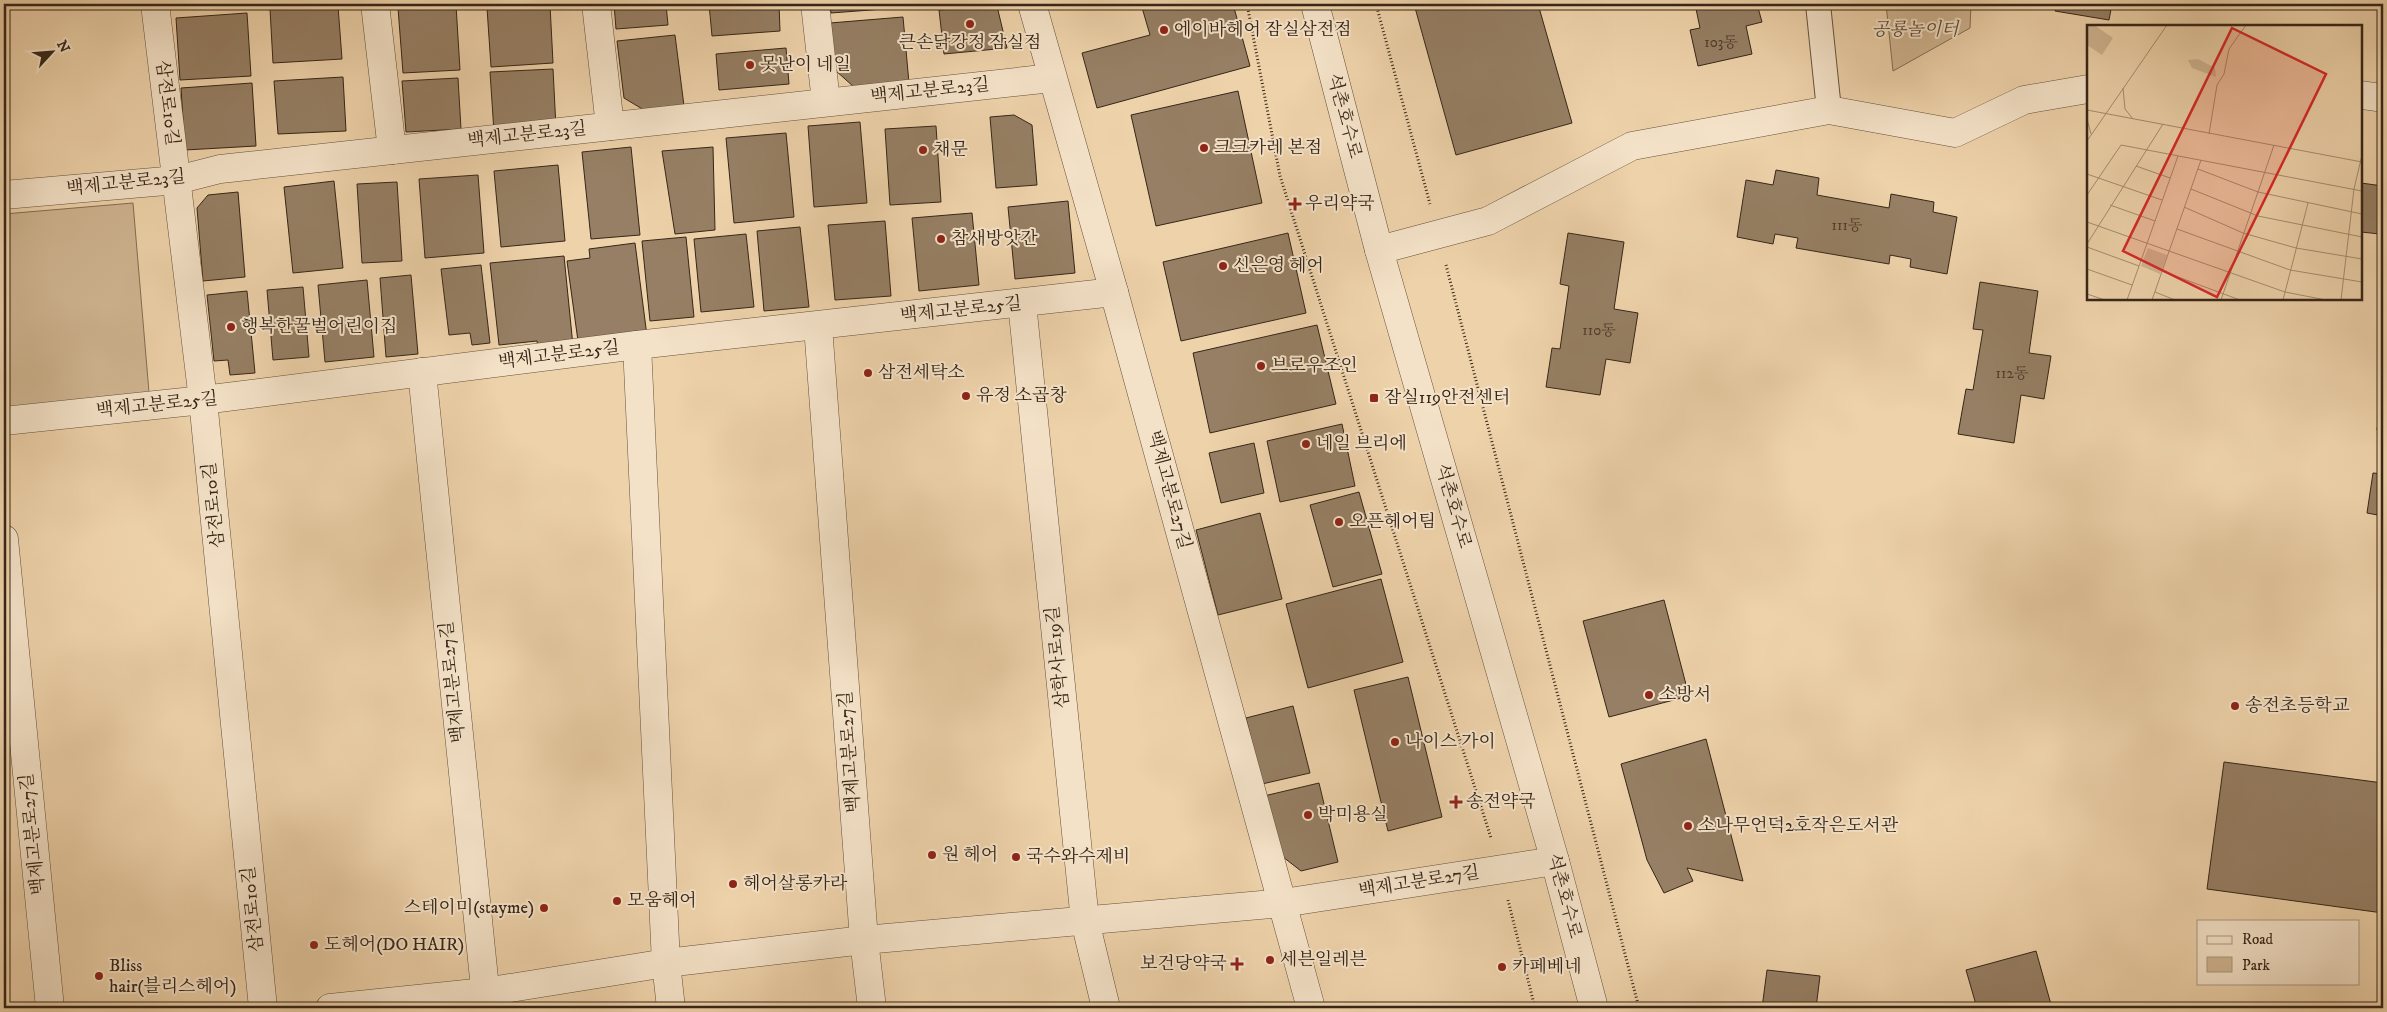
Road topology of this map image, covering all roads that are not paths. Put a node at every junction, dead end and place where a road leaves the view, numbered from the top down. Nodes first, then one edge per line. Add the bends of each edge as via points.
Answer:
1 (154, 4) edge
2 (375, 4) edge
3 (596, 4) edge
4 (814, 4) edge
5 (1032, 4) edge
6 (1315, 4) edge
7 (1818, 4) edge
8 (1052, 78) junction
9 (2087, 89) edge
10 (2362, 95) edge
11 (2383, 98) edge
12 (826, 102) junction
13 (1830, 110) junction
14 (610, 126) junction
15 (392, 150) junction
16 (177, 180) junction
17 (4, 195) edge
18 (1379, 250) junction
19 (1114, 292) junction
20 (1022, 303) junction
21 (818, 326) junction
22 (637, 345) junction
23 (422, 372) junction
24 (203, 400) junction
25 (4, 421) edge
26 (4, 540) edge
27 (1556, 861) junction
28 (1283, 903) junction
29 (1085, 921) junction
30 (864, 940) junction
31 (666, 963) junction
32 (486, 1000) edge
33 (50, 1008) edge
34 (263, 1008) edge
35 (330, 1008) edge
36 (671, 1008) edge
37 (872, 1008) edge
38 (1106, 1008) edge
39 (1311, 1008) edge
40 (1594, 1008) edge

1 - 16 street, 삼전로10길
2 - 15 street
3 - 14 street
4 - 12 street
5 - 8 street, 백제고분로27길
6 - 18 street, 석촌호수로
7 - 13 street
8 - 12 street, 백제고분로23길
8 - 19 street, 백제고분로27길
9 - 13 street via 2024,100 1955,133
10 - 11 street
12 - 14 street, 백제고분로23길
13 - 18 street via 1632,146 1488,221
14 - 15 street, 백제고분로23길
15 - 16 street, 백제고분로23길 via 220,169
16 - 17 street, 백제고분로23길
16 - 24 street, 삼전로10길
18 - 27 street, 석촌호수로
19 - 20 street, 백제고분로25길
19 - 28 street, 백제고분로27길
20 - 21 street, 백제고분로25길
20 - 29 street, 삼학사로19길
21 - 22 street, 백제고분로25길
21 - 30 street, 백제고분로27길
22 - 23 street, 백제고분로25길
22 - 31 street
23 - 24 street, 백제고분로25길
23 - 32 street, 백제고분로27길
24 - 25 street, 백제고분로25길
24 - 34 street, 삼전로10길
26 - 33 street, 백제고분로27길
27 - 28 street, 백제고분로27길
27 - 40 street, 석촌호수로
28 - 29 street, 백제고분로27길
28 - 39 street, 백제고분로27길
29 - 30 street, 백제고분로27길
29 - 38 street, 삼학사로19길
30 - 31 street, 백제고분로27길
30 - 37 street, 백제고분로27길
31 - 32 street, 백제고분로27길
31 - 36 street
32 - 35 street, 백제고분로27길

